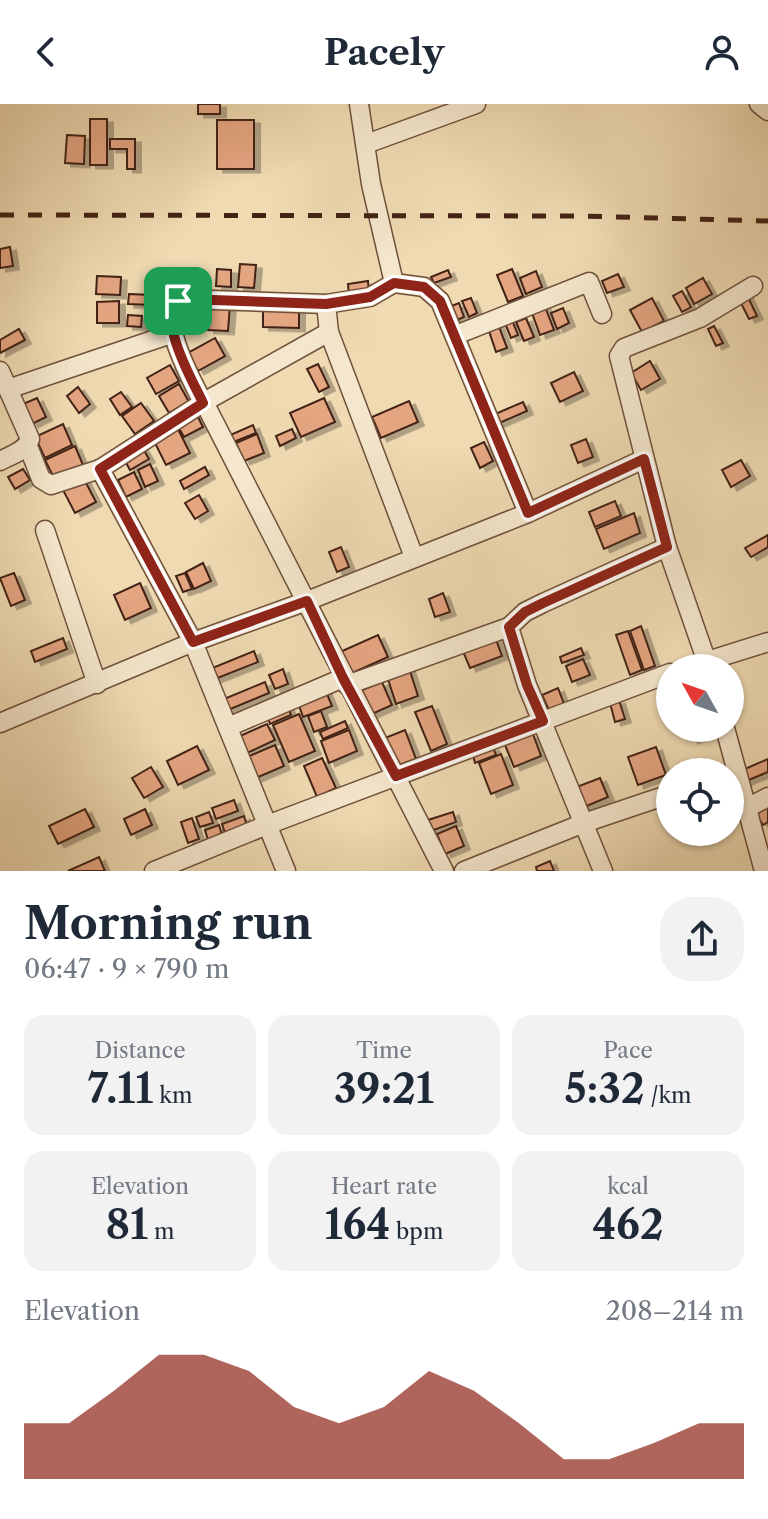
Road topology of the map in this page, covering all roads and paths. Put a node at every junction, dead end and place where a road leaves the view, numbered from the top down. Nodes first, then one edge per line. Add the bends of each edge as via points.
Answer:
1 (359, 104) edge
2 (476, 104) edge
3 (759, 104) edge
4 (768, 111) edge
5 (366, 144) junction
6 (394, 283) junction
7 (753, 286) dead end
8 (326, 304) junction
9 (602, 314) dead end
10 (329, 332) junction
11 (171, 334) junction
12 (456, 335) junction
13 (0, 371) edge
14 (8, 389) junction
15 (204, 402) junction
16 (28, 446) junction
17 (644, 459) junction
18 (0, 461) edge
19 (100, 469) junction
20 (528, 513) junction
21 (45, 530) dead end
22 (667, 547) junction
23 (414, 557) junction
24 (307, 601) junction
25 (509, 627) junction
26 (193, 642) junction
27 (768, 642) edge
28 (704, 654) edge
29 (735, 654) edge
30 (656, 678) edge
31 (345, 682) junction
32 (97, 684) junction
33 (543, 721) junction
34 (0, 723) edge
35 (228, 727) junction
36 (396, 776) junction
37 (768, 797) edge
38 (656, 799) edge
39 (744, 800) edge
40 (747, 808) junction
41 (584, 823) junction
42 (267, 825) junction
43 (154, 871) edge
44 (286, 871) edge
45 (444, 871) edge
46 (464, 871) edge
47 (603, 871) edge
48 (764, 871) edge

1 - 5 street
2 - 5 street
3 - 4 street
5 - 6 street
6 - 8 street via 370,297
6 - 12 street via 432,292
7 - 17 street via 700,318 624,348 619,363
8 - 10 street
8 - 11 street via 184,299 175,305
9 - 12 street via 589,282
10 - 15 street
10 - 23 street
11 - 14 street
11 - 15 street
12 - 20 street
13 - 14 street
14 - 16 street via 30,439
15 - 19 street
15 - 24 street
16 - 18 street
16 - 19 street via 41,479 51,485
17 - 20 street
17 - 22 street
19 - 26 street
20 - 23 street
21 - 32 street
22 - 25 street via 525,612
22 - 28 street
23 - 24 street
24 - 26 street
24 - 31 street
25 - 31 street
25 - 33 street
26 - 32 street
26 - 35 street
27 - 29 street
30 - 33 street
31 - 35 street
31 - 36 street
32 - 34 street
33 - 36 street
33 - 41 street
35 - 42 street
36 - 42 street
36 - 45 street
37 - 40 street
38 - 41 street
39 - 40 street
40 - 48 street
41 - 46 street
41 - 47 street
42 - 43 street
42 - 44 street

